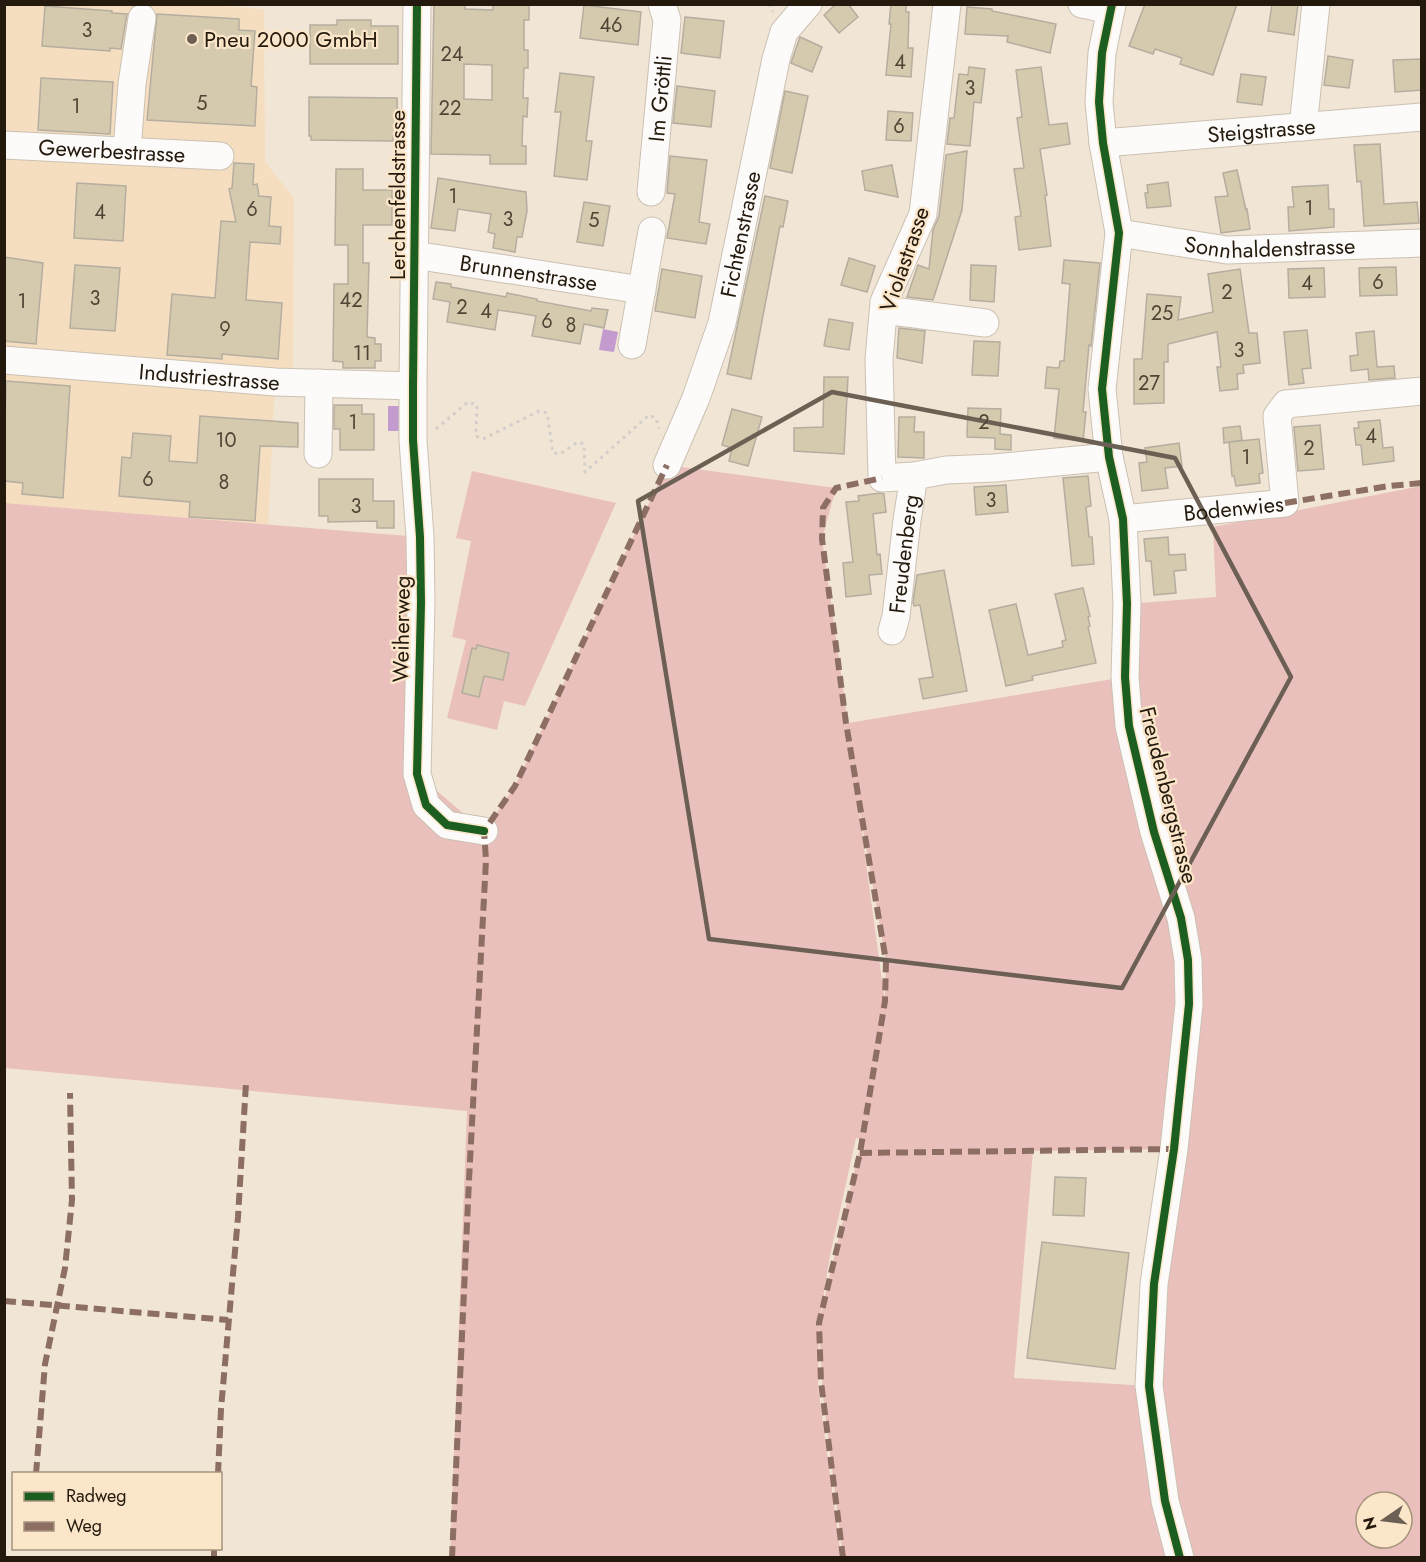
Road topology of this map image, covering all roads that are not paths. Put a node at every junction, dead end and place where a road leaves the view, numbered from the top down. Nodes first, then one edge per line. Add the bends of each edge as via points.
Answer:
1 (417, 4) edge
2 (662, 4) edge
3 (808, 4) edge
4 (947, 4) edge
5 (1082, 4) edge
6 (1316, 4) edge
7 (1111, 7) edge
8 (142, 18) dead end
9 (1422, 117) edge
10 (1303, 127) junction
11 (1103, 143) junction
12 (4, 145) edge
13 (127, 151) junction
14 (220, 156) dead end
15 (651, 192) dead end
16 (652, 231) dead end
17 (1119, 233) junction
18 (1422, 243) edge
19 (414, 255) junction
20 (642, 290) junction
21 (884, 310) junction
22 (985, 323) dead end
23 (632, 345) dead end
24 (4, 360) edge
25 (319, 383) junction
26 (413, 386) junction
27 (1422, 391) edge
28 (318, 454) dead end
29 (1109, 457) junction
30 (667, 465) road end
31 (914, 477) junction
32 (1123, 519) junction
33 (892, 631) dead end
34 (484, 831) dead end
35 (1180, 1557) edge

1 - 19 street, Lerchenfeldstrasse
2 - 15 street, Im Gröttli via 667,20
3 - 30 street, Fichtenstrasse via 784,32 776,58 722,322 696,398
4 - 21 street, Violastrasse via 923,214
5 - 7 street
6 - 10 street
7 - 11 street, Freudenbergstrasse via 1100,76
8 - 13 street
9 - 10 street, Steigstrasse
10 - 11 street, Steigstrasse
11 - 17 street, Freudenbergstrasse
12 - 13 street, Gewerbestrasse
13 - 14 street, Gewerbestrasse
16 - 20 street
17 - 18 street, Sonnhaldenstrasse via 1227,250
17 - 29 street, Freudenbergstrasse via 1102,389
19 - 20 street, Brunnenstrasse
19 - 26 street, Lerchenfeldstrasse
20 - 23 street
21 - 22 street
21 - 31 street, Violastrasse via 879,359 882,478
24 - 25 street, Industriestrasse
25 - 26 street, Industriestrasse
25 - 28 street
26 - 34 street, Weiherweg via 421,603 417,774 426,806 447,825
27 - 32 street, Bodenwies via 1286,404 1277,416 1285,503
29 - 31 street via 946,470
29 - 32 street, Freudenbergstrasse
31 - 33 street, Freudenberg
32 - 35 street, Freudenbergstrasse via 1125,677 1130,726 1154,832 1181,918 1188,960 1189,1004 1154,1284 1149,1386 1165,1501

